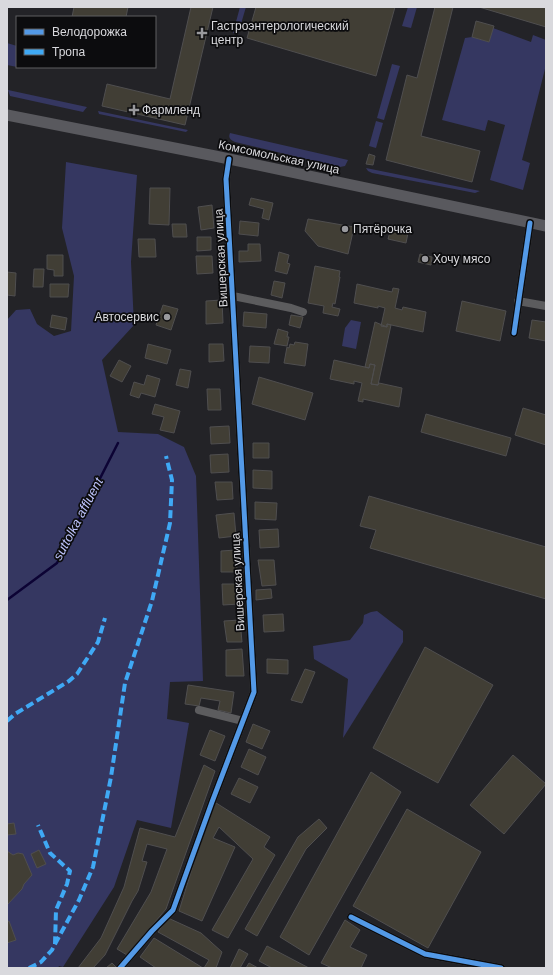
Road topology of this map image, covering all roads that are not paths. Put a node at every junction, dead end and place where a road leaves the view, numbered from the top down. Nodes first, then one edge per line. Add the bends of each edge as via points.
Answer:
1 (7, 115) edge
2 (229, 159) junction
3 (530, 223) junction
4 (546, 226) edge
5 (232, 296) junction
6 (518, 301) junction
7 (546, 306) edge
8 (302, 312) dead end
9 (514, 333) dead end
10 (199, 710) dead end
11 (243, 720) junction
12 (351, 917) dead end
13 (120, 968) edge
14 (501, 968) edge

1 - 2 main road, Комсомольская улица
2 - 3 main road, Комсомольская улица
2 - 5 street, Вишерская улица via 226,178
3 - 4 main road, Комсомольская улица
3 - 6 street
5 - 8 street
5 - 11 street, Вишерская улица via 254,692
6 - 7 street
6 - 9 street
10 - 11 street
11 - 13 street, Вишерская улица via 174,910
12 - 14 street via 425,954

